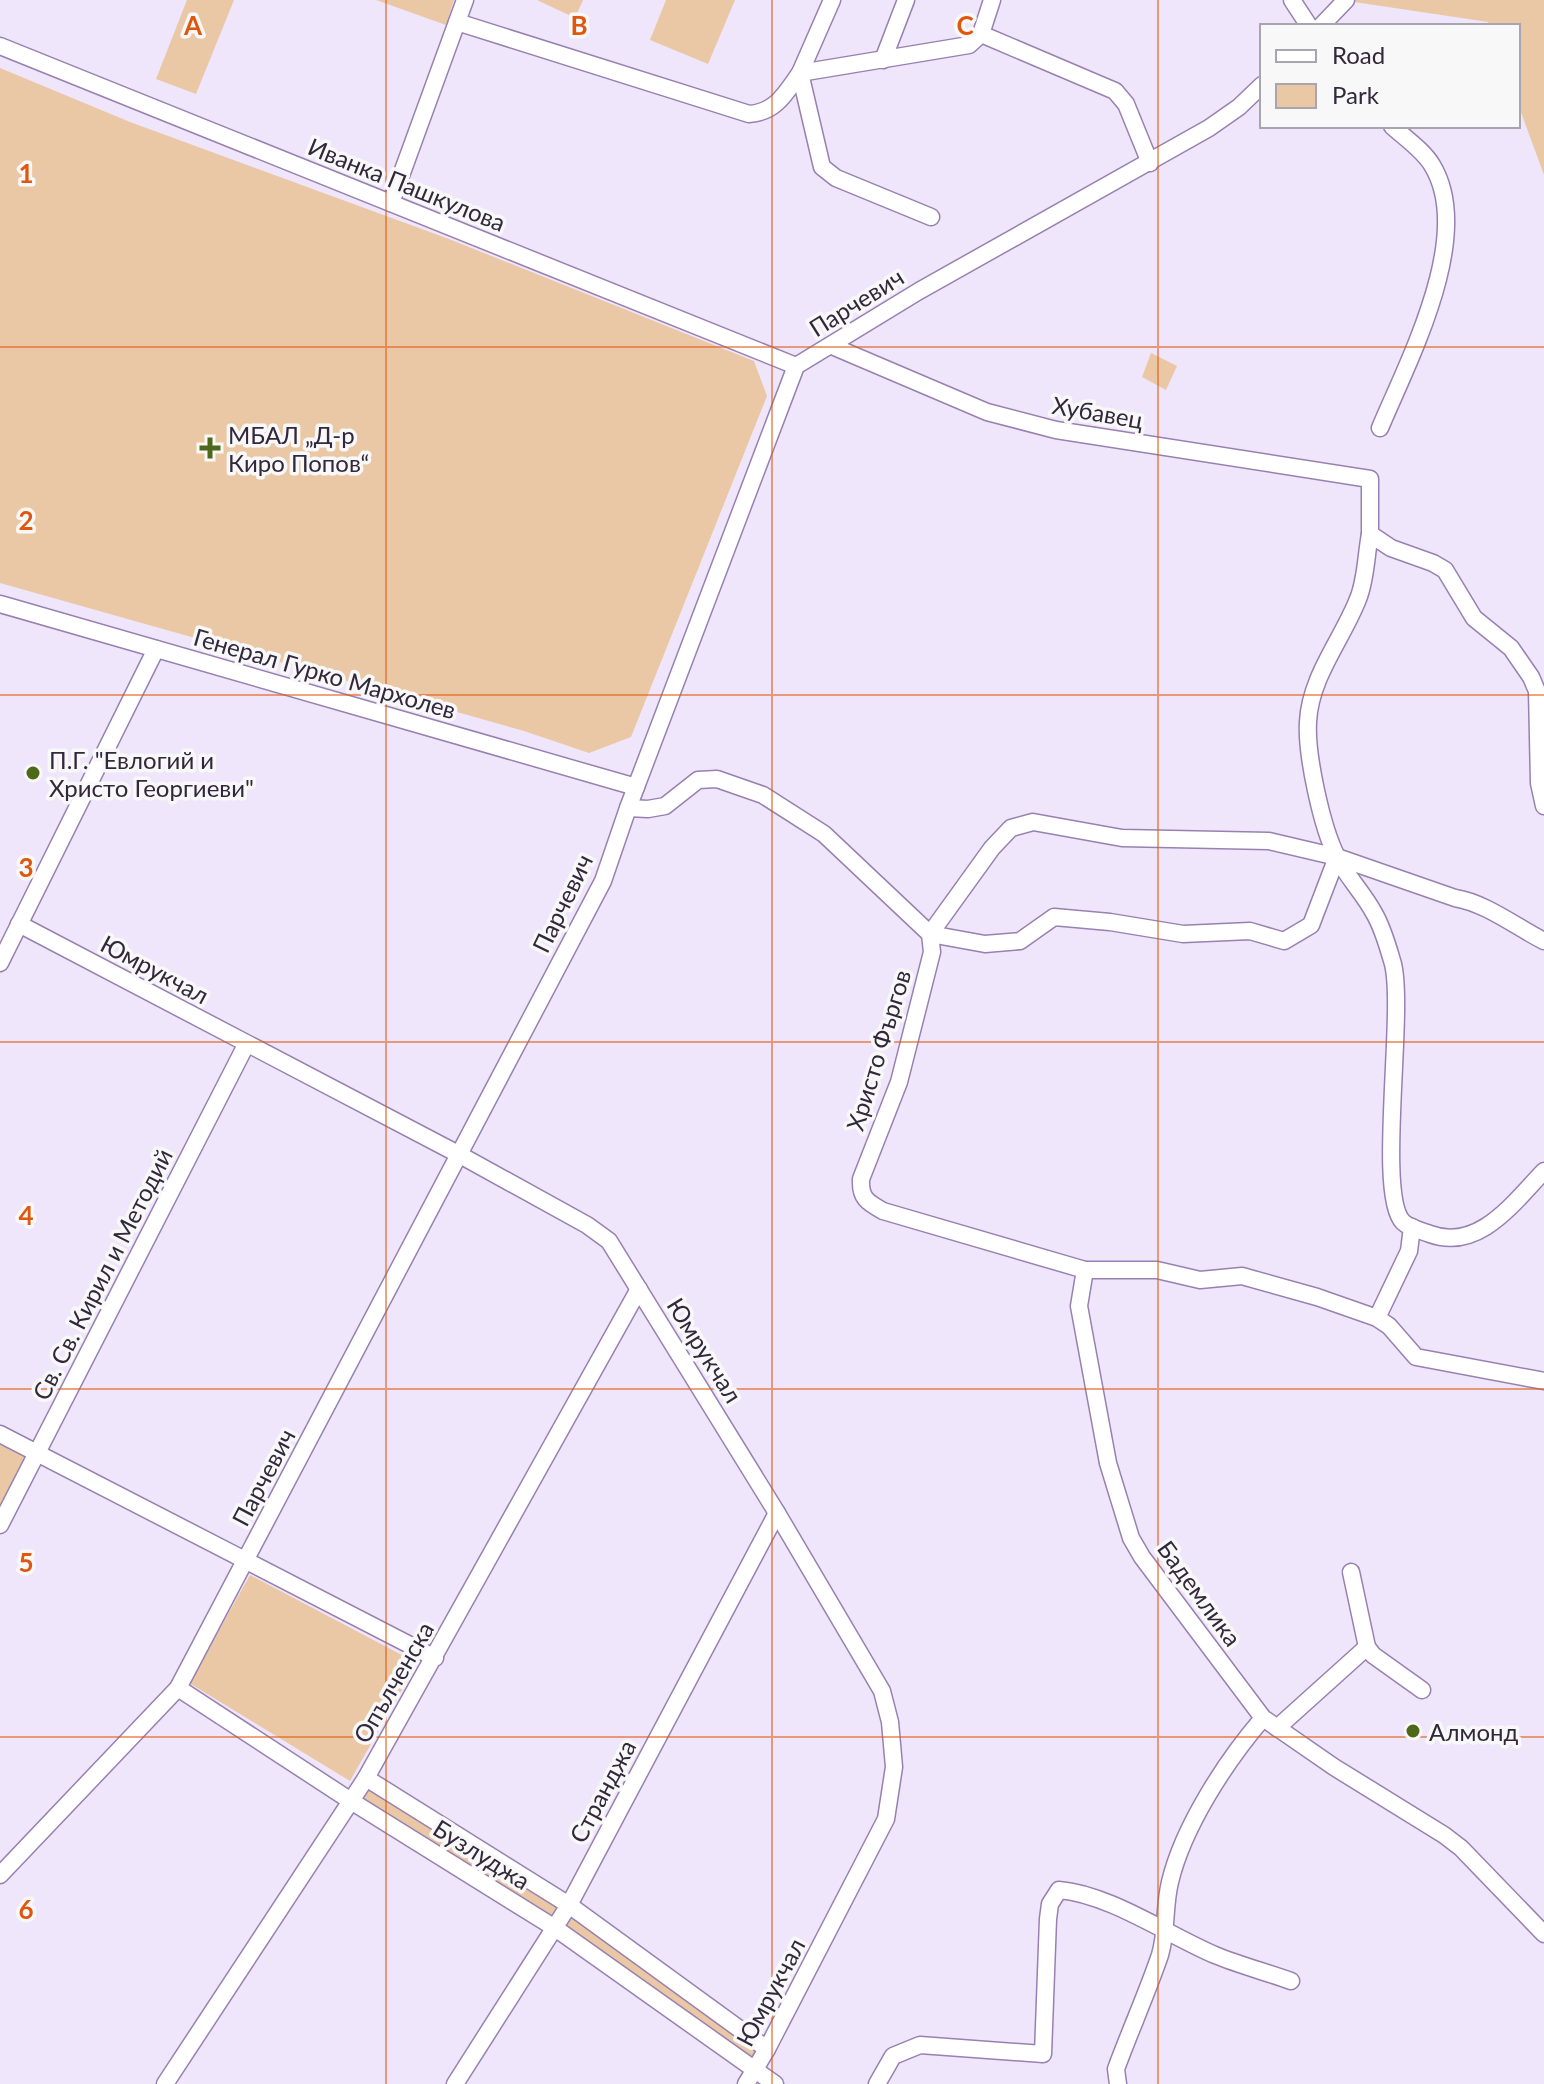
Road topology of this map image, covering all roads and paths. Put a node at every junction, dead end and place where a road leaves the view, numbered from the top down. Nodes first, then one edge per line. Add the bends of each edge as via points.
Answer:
1 (465, 0) edge
2 (832, 0) edge
3 (906, 0) edge
4 (992, 0) edge
5 (1292, 0) edge
6 (1346, 0) edge
7 (457, 22) junction
8 (1308, 24) edge
9 (1323, 24) edge
10 (981, 34) junction
11 (0, 46) edge
12 (883, 60) junction
13 (800, 73) junction
14 (1260, 87) edge
15 (1394, 128) edge
16 (1150, 163) junction
17 (391, 203) junction
18 (931, 217) dead end
19 (832, 346) junction
20 (796, 366) junction
21 (1380, 428) dead end
22 (1370, 534) junction
23 (0, 604) edge
24 (156, 649) junction
25 (636, 787) junction
26 (1544, 806) edge
27 (628, 808) junction
28 (1337, 857) junction
29 (19, 924) junction
30 (930, 934) junction
31 (1544, 941) edge
32 (0, 963) edge
33 (246, 1045) junction
34 (460, 1155) junction
35 (1544, 1171) edge
36 (1412, 1227) junction
37 (1085, 1270) junction
38 (639, 1289) junction
39 (1377, 1318) junction
40 (1544, 1381) edge
41 (0, 1434) edge
42 (36, 1453) junction
43 (777, 1513) junction
44 (0, 1525) edge
45 (246, 1561) junction
46 (1351, 1572) dead end
47 (1367, 1647) junction
48 (435, 1658) junction
49 (178, 1688) junction
50 (1422, 1690) dead end
51 (1270, 1723) junction
52 (366, 1778) junction
53 (351, 1801) junction
54 (0, 1875) edge
55 (569, 1905) junction
56 (555, 1928) junction
57 (1163, 1929) junction
58 (1544, 1934) edge
59 (1291, 1981) dead end
60 (767, 2049) junction
61 (751, 2077) edge
62 (165, 2084) edge
63 (455, 2084) edge
64 (775, 2084) edge
65 (877, 2084) edge
66 (1118, 2084) edge

1 - 7 street
2 - 13 street
3 - 12 street
4 - 10 street
5 - 8 street
6 - 9 street
7 - 13 street via 749,114 765,113 780,101
7 - 17 street
10 - 12 street via 969,45
10 - 16 street via 1115,91 1126,104
11 - 17 street, Иванка Пашкулова
12 - 13 street
13 - 18 street via 822,167 836,178
14 - 16 street, Парчевич via 1226,117
15 - 21 street via 1431,162 1444,190 1443,260 1437,292
16 - 19 street, Парчевич via 919,291
17 - 20 street, Иванка Пашкулова
19 - 20 street, Парчевич
19 - 22 street, Хубавец via 987,412 1042,427 1370,479
20 - 25 street, Парчевич
22 - 26 street via 1445,570 1474,618 1511,648 1531,677 1537,691
22 - 28 street via 1361,592 1321,673 1308,719 1313,775
23 - 24 street, Генерал Гурко Мархолев
24 - 25 street, Генерал Гурко Мархолев
24 - 29 street
25 - 27 street, Парчевич
27 - 30 street via 665,806 698,780 717,779 763,795 824,834
27 - 34 street, Парчевич via 603,881
28 - 30 street via 1269,841 1122,838 1020,824 992,848
28 - 30 street via 1311,925 1284,941 1250,931 1183,934 1054,917 1020,941 985,944
28 - 31 street via 1474,901
28 - 36 street via 1375,914 1394,968 1394,1207
29 - 32 street
29 - 33 street, Юмрукчал
30 - 37 street, Христо Фъргов via 932,952 899,1082 860,1193 883,1211
33 - 34 street, Юмрукчал
33 - 42 street, Св. Св. Кирил и Методий
34 - 38 street, Юмрукчал via 609,1241
34 - 45 street, Парчевич
35 - 36 street via 1496,1220 1473,1235 1438,1237
36 - 39 street via 1409,1251
37 - 39 street via 1157,1270 1200,1280 1242,1276
37 - 51 street, Бадемлика via 1079,1306 1084,1342 1108,1463 1131,1538
38 - 43 street, Юмрукчал
38 - 48 street, Опълченска
39 - 40 street via 1416,1357
41 - 42 street
42 - 44 street, Св. Св. Кирил и Методий
42 - 45 street
43 - 55 street, Странджа
43 - 60 street, Юмрукчал via 882,1691 894,1767 886,1819
45 - 48 street
45 - 49 street, Парчевич
46 - 47 street
47 - 50 street
47 - 51 street
48 - 52 street, Опълченска
49 - 53 street, Бузлуджа
49 - 54 street, Парчевич
51 - 57 street via 1239,1746 1188,1836 1171,1878
51 - 58 street, Бадемлика via 1461,1848
52 - 53 street, Опълченска
52 - 55 street, Бузлуджа
53 - 56 street, Бузлуджа
53 - 62 street, Опълченска
55 - 56 street, Странджа
55 - 60 street, Бузлуджа
56 - 61 street, Бузлуджа
56 - 63 street, Странджа
57 - 59 street via 1215,1955
57 - 65 street via 1078,1892 1059,1890 1048,1919 1043,2054 920,2045 893,2056
57 - 66 street via 1161,1952 1116,2069
60 - 61 street, Юмрукчал
61 - 64 street, Бузлуджа

